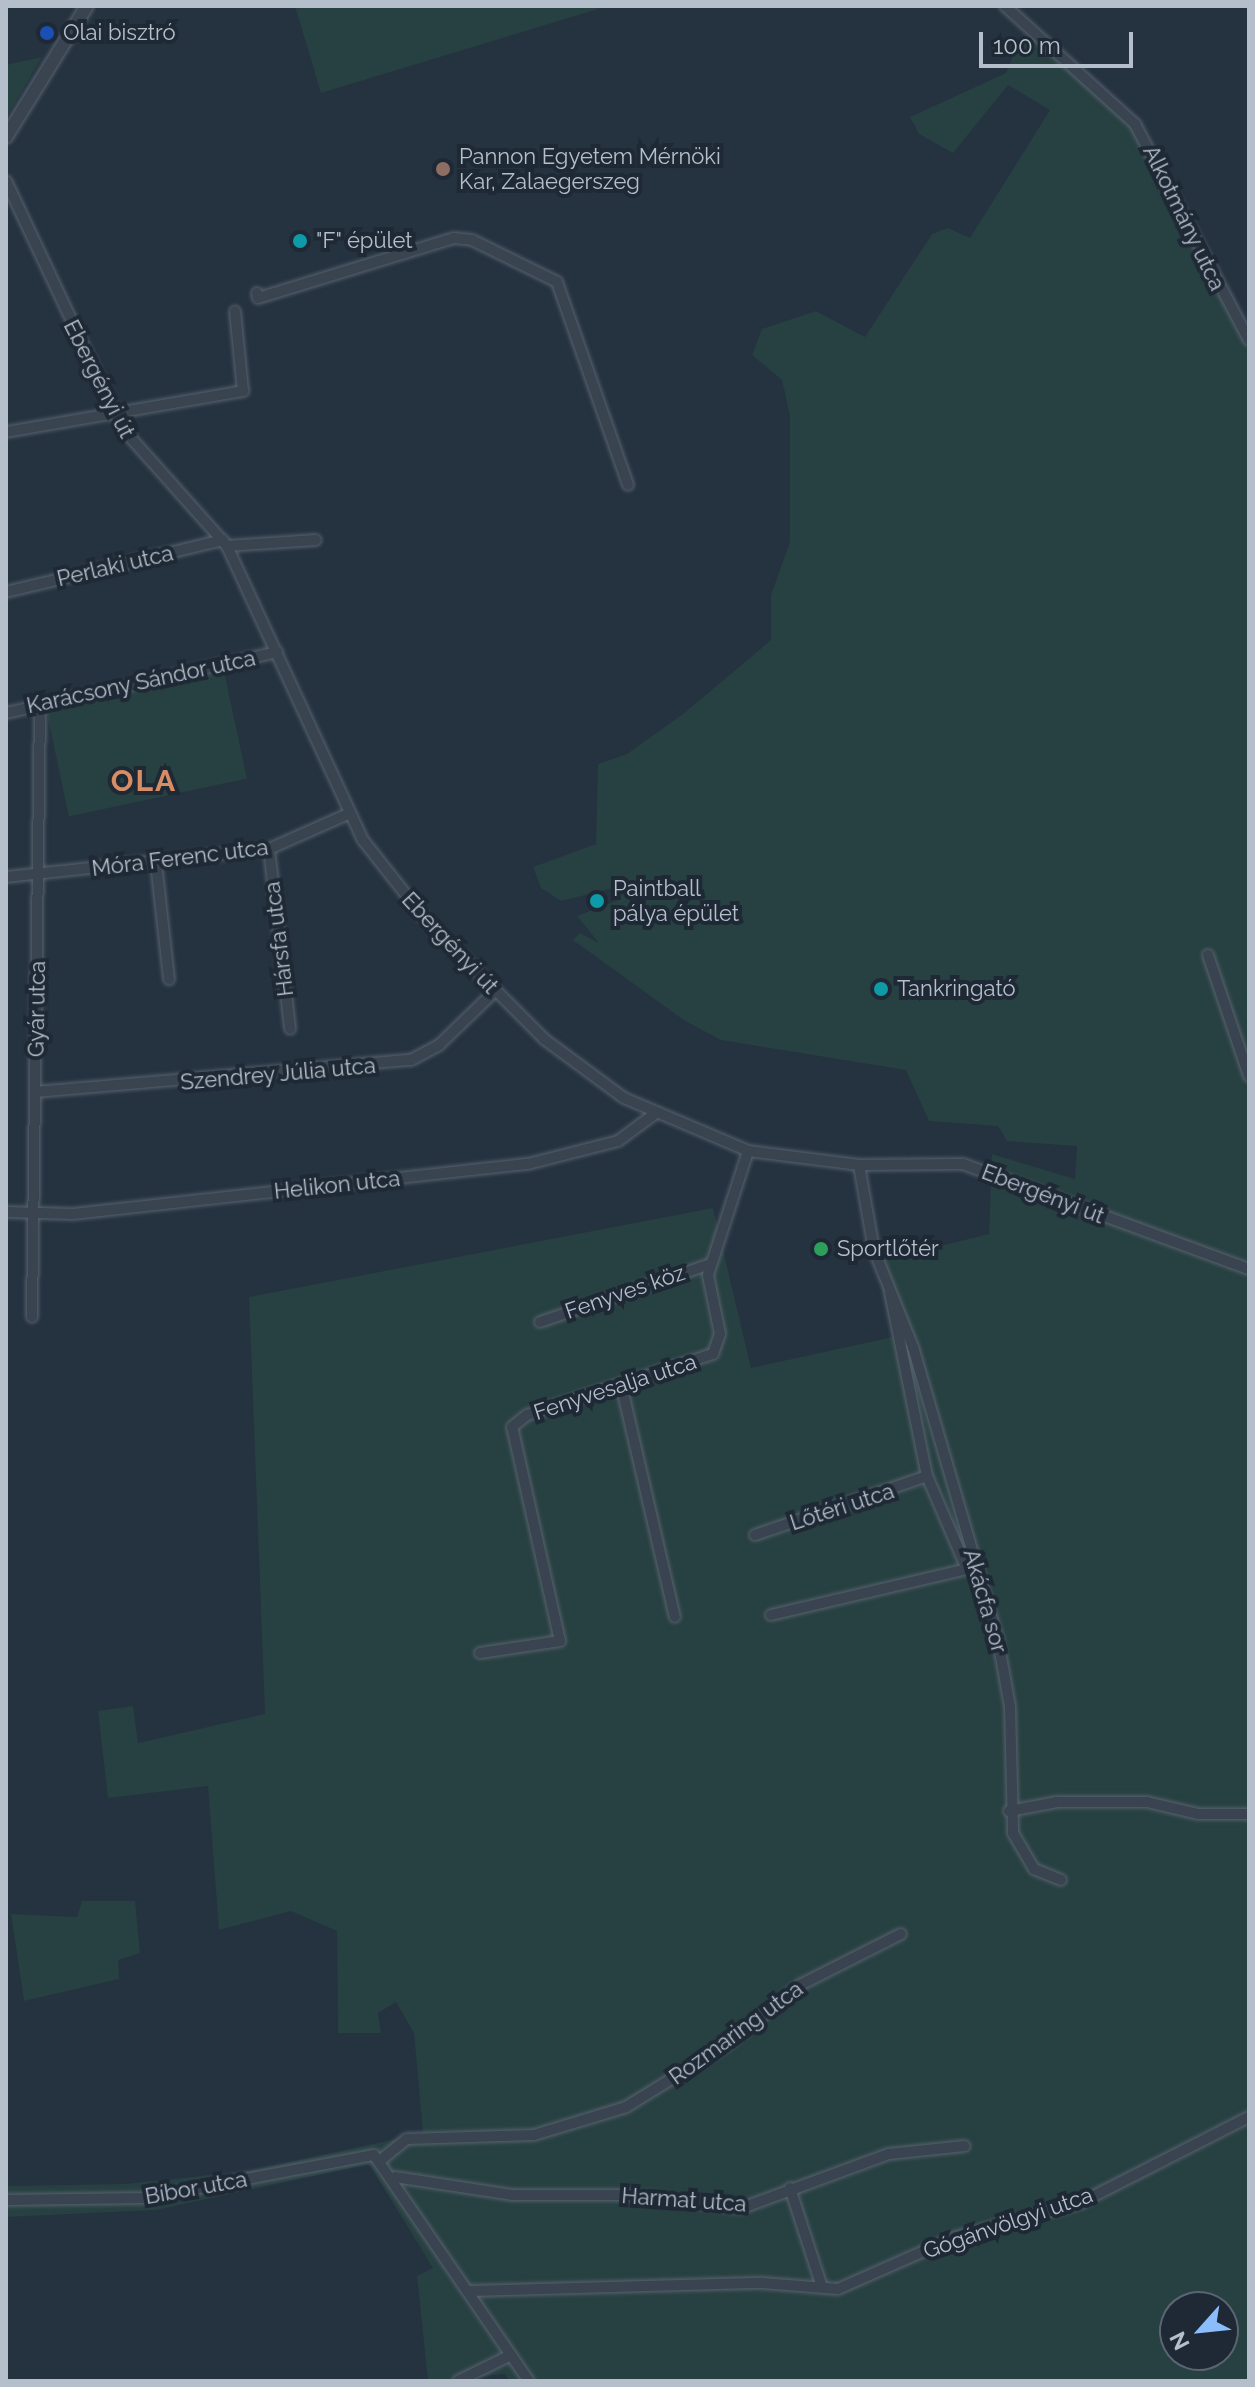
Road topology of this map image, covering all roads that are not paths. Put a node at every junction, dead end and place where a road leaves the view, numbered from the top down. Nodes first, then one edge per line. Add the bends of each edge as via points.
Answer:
1 (87, 6) edge
2 (1005, 6) edge
3 (6, 137) edge
4 (6, 181) edge
5 (257, 293) dead end
6 (235, 311) dead end
7 (1249, 340) edge
8 (113, 413) junction
9 (6, 432) edge
10 (628, 485) dead end
11 (316, 540) dead end
12 (225, 543) junction
13 (6, 592) edge
14 (277, 652) junction
15 (40, 702) junction
16 (6, 713) edge
17 (348, 814) junction
18 (269, 849) junction
19 (156, 863) junction
20 (41, 876) junction
21 (6, 877) edge
22 (1208, 955) dead end
23 (169, 979) dead end
24 (495, 991) junction
25 (290, 1029) dead end
26 (1249, 1076) edge
27 (35, 1092) junction
28 (656, 1113) junction
29 (748, 1151) junction
30 (859, 1165) junction
31 (6, 1212) edge
32 (32, 1213) junction
33 (710, 1264) junction
34 (1249, 1269) edge
35 (890, 1291) junction
36 (32, 1317) dead end
37 (540, 1322) dead end
38 (621, 1384) junction
39 (927, 1476) junction
40 (755, 1535) dead end
41 (771, 1615) dead end
42 (675, 1617) dead end
43 (480, 1653) dead end
44 (1009, 1811) junction
45 (1249, 1814) edge
46 (1061, 1880) dead end
47 (901, 1934) dead end
48 (1249, 2117) edge
49 (965, 2146) dead end
50 (382, 2159) junction
51 (395, 2177) junction
52 (790, 2188) junction
53 (6, 2200) edge
54 (822, 2287) junction
55 (470, 2291) junction
56 (511, 2355) junction
57 (458, 2381) edge
58 (529, 2381) edge

1 - 3 street
2 - 7 street, Alkotmány utca via 1135,124
4 - 8 street, Ebergényi út
5 - 10 street via 258,298 454,238 472,240 557,282
6 - 8 street via 243,391
8 - 9 street
8 - 12 street, Ebergényi út via 134,447
11 - 12 street, Perlaki utca
12 - 13 street, Perlaki utca
12 - 14 street, Ebergényi út
14 - 15 street, Karácsony Sándor utca
14 - 17 street, Ebergényi út
15 - 16 street, Karácsony Sándor utca
15 - 20 street, Gyár utca
17 - 18 street, Móra Ferenc utca
17 - 24 street, Ebergényi út via 401,892
18 - 19 street, Móra Ferenc utca
18 - 25 street, Hársfa utca
19 - 20 street, Móra Ferenc utca
19 - 23 street
20 - 21 street, Móra Ferenc utca
20 - 27 street, Gyár utca
22 - 26 street
24 - 27 street, Szendrey Júlia utca via 439,1045 411,1060
24 - 28 street, Ebergényi út via 569,1060
27 - 32 street, Gyár utca
28 - 29 street, Ebergényi út
28 - 32 street, Helikon utca via 618,1141 528,1164
29 - 30 street, Ebergényi út
29 - 33 street, Fenyvesalja utca
30 - 34 street, Ebergényi út via 963,1164
30 - 35 street, Akácfa sor via 874,1250
31 - 32 street, Helikon utca
32 - 36 street, Gyár utca
33 - 37 street, Fenyves köz
33 - 38 street, Fenyvesalja utca via 717,1348
35 - 39 street
35 - 44 street, Akácfa sor via 998,1640 1010,1707
38 - 42 street
38 - 43 street, Fenyvesalja utca via 527,1415 512,1427 560,1641
39 - 40 street, Lőtéri utca
39 - 41 street via 967,1569
44 - 45 street via 1057,1802 1147,1802 1198,1814
44 - 46 street via 1034,1869
47 - 50 street, Rozmaring utca via 800,1985 725,2046 626,2107 534,2135 407,2139
48 - 54 street, Gógánvölgyi utca via 1080,2203 956,2237 838,2289
49 - 52 street, Harmat utca via 889,2154
50 - 51 street
50 - 53 street, Bíbor utca via 354,2154 146,2198
51 - 52 street, Harmat utca via 512,2195 629,2195 742,2208
51 - 55 street
52 - 54 street
54 - 55 street, Gógánvölgyi utca
55 - 56 street
56 - 57 street
56 - 58 street

